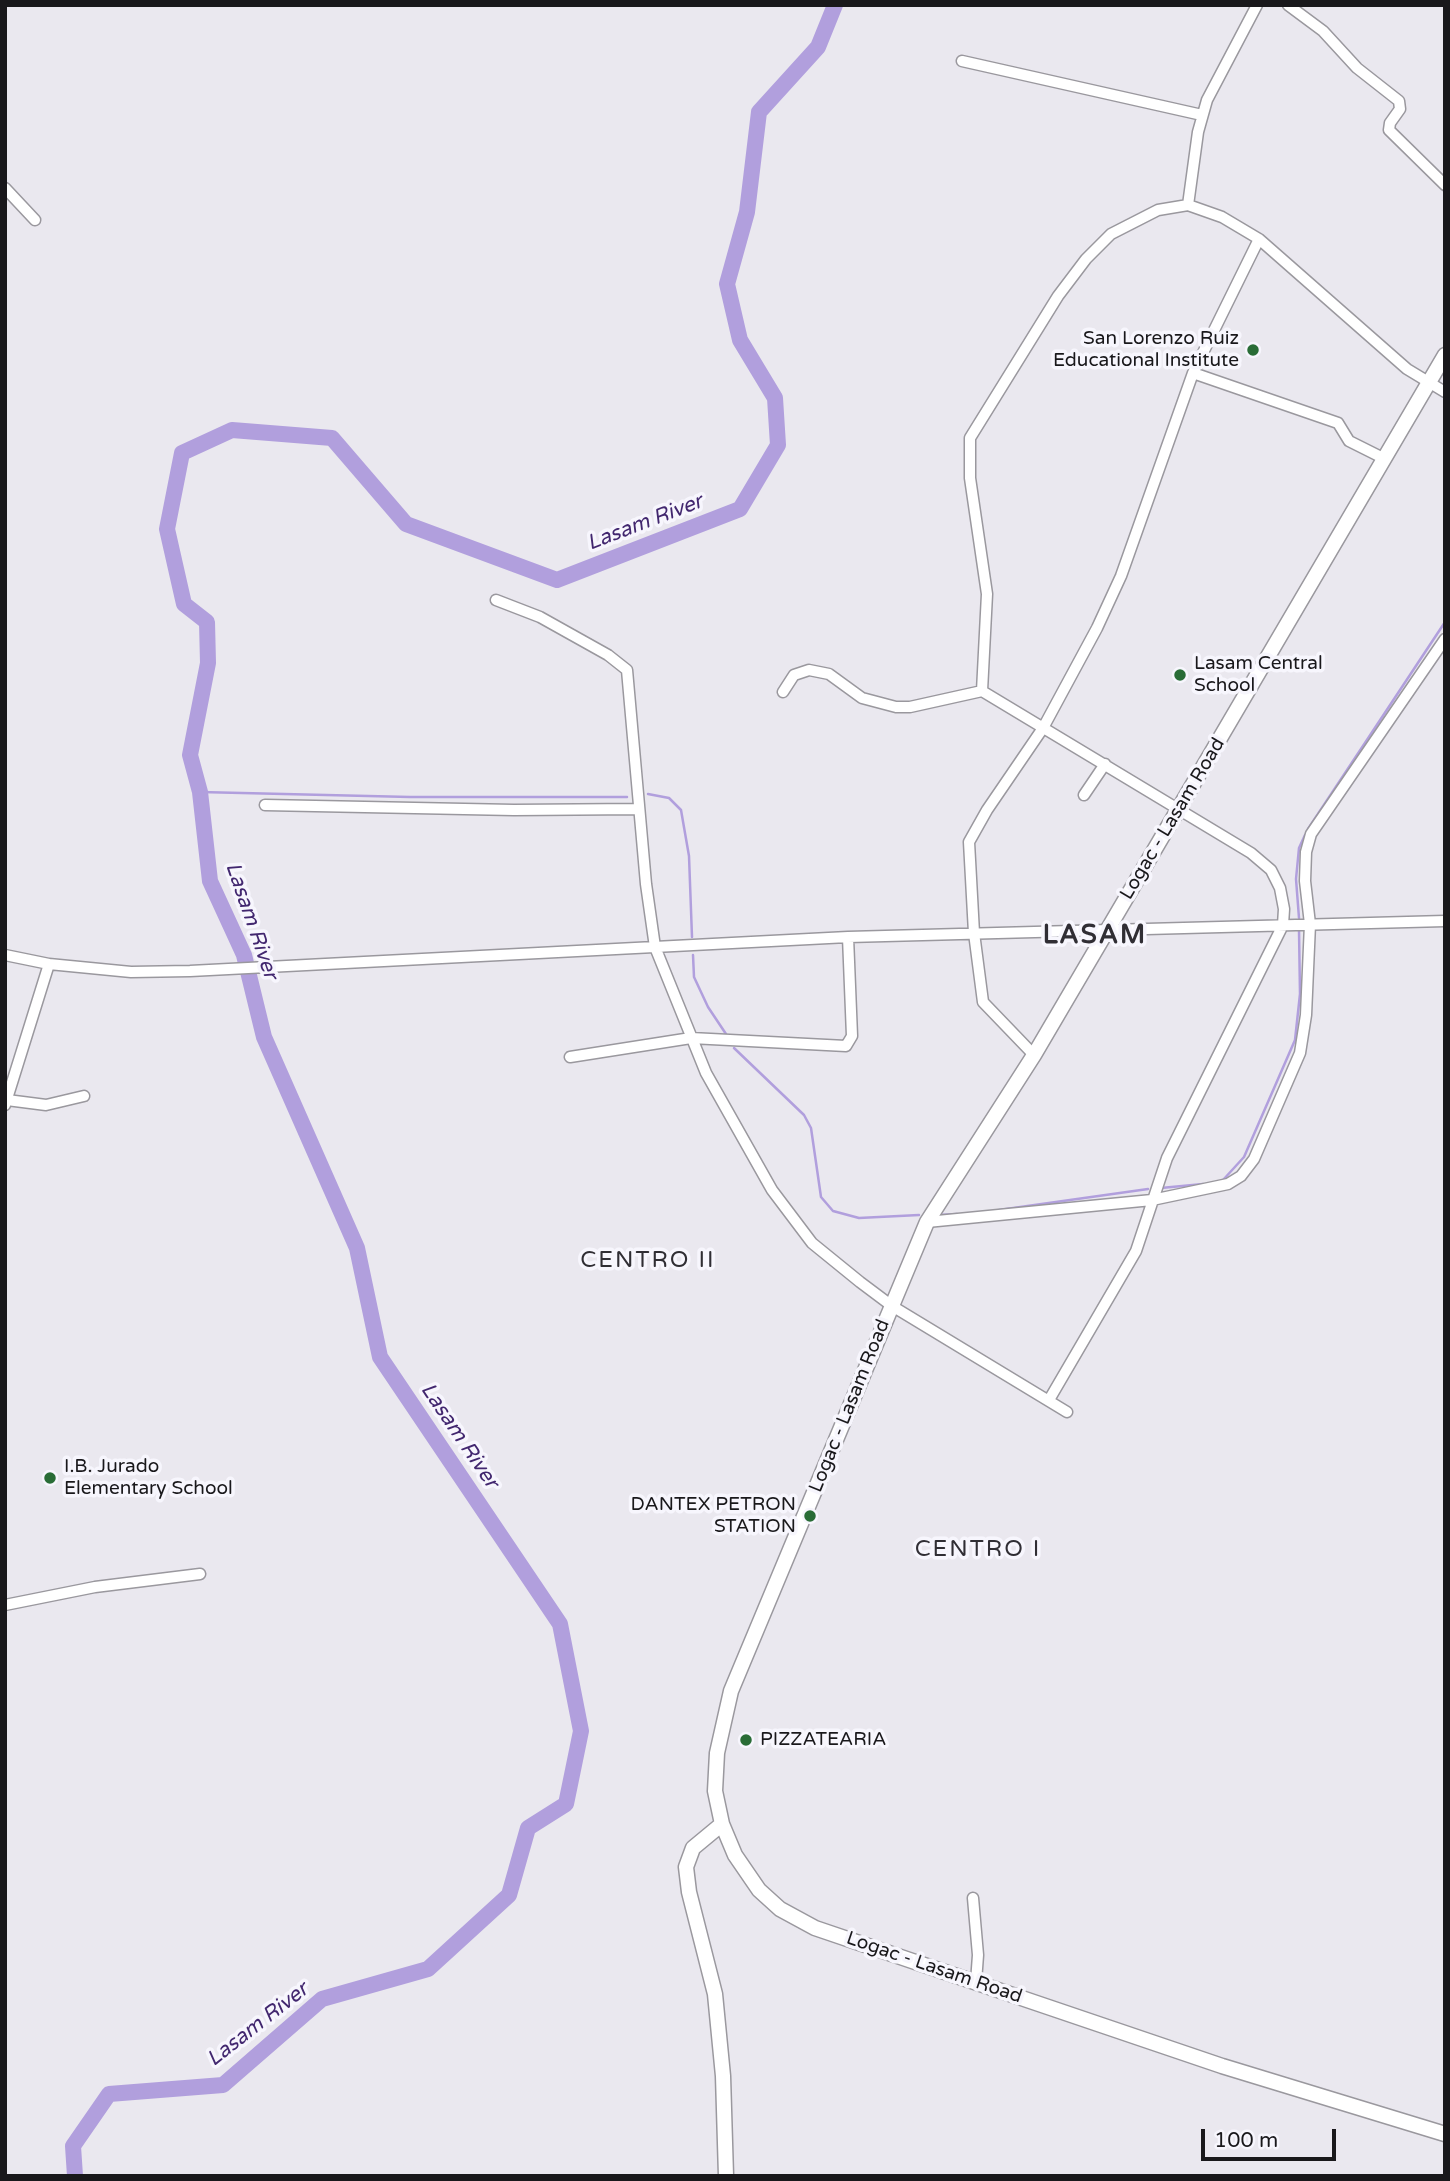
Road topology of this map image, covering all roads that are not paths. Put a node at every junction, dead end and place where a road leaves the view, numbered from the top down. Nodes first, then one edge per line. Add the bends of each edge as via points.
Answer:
1 (1257, 5) edge
2 (1288, 5) edge
3 (962, 61) dead end
4 (1202, 115) junction
5 (1445, 185) edge
6 (5, 188) edge
7 (1188, 205) junction
8 (35, 220) dead end
9 (1259, 239) junction
10 (1445, 355) edge
11 (1193, 373) junction
12 (1428, 382) junction
13 (1445, 392) edge
14 (1385, 459) junction
15 (496, 600) dead end
16 (1445, 639) edge
17 (982, 691) junction
18 (783, 692) dead end
19 (1043, 728) junction
20 (1105, 764) junction
21 (1084, 795) dead end
22 (265, 805) dead end
23 (639, 809) junction
24 (1181, 809) junction
25 (1445, 920) edge
26 (1310, 924) junction
27 (1283, 925) junction
28 (1107, 930) junction
29 (974, 933) junction
30 (848, 937) junction
31 (655, 947) junction
32 (5, 955) edge
33 (49, 964) junction
34 (691, 1038) junction
35 (1034, 1055) junction
36 (570, 1057) dead end
37 (84, 1096) dead end
38 (6, 1103) edge
39 (1152, 1200) junction
40 (927, 1222) junction
41 (892, 1306) junction
42 (1049, 1400) junction
43 (1067, 1412) dead end
44 (200, 1574) dead end
45 (5, 1605) edge
46 (722, 1824) junction
47 (973, 1898) dead end
48 (976, 1982) junction
49 (1445, 2134) edge
50 (726, 2176) edge

1 - 4 street
2 - 5 street via 1396,98 1400,109 1390,130
3 - 4 street
4 - 7 street
6 - 8 street
7 - 9 street via 1222,216
7 - 17 street via 1135,219 1111,234 1086,259 970,438 970,478 986,594
9 - 11 street
9 - 12 street via 1407,369
10 - 12 main road, Logac - Lasam Road
11 - 14 street via 1338,423 1349,441
11 - 19 street via 1121,576
12 - 13 street
12 - 14 main road, Logac - Lasam Road
14 - 24 main road, Logac - Lasam Road
15 - 23 street via 540,617 627,670
16 - 26 street via 1311,834 1304,881
17 - 18 street via 896,707 862,698 829,674 809,670 794,675
17 - 19 street
19 - 20 street
19 - 29 street via 969,842
20 - 21 street
20 - 24 street
22 - 23 street
23 - 31 street
24 - 27 street via 1271,870 1280,888
24 - 28 main road, Logac - Lasam Road
25 - 26 street
26 - 27 street
26 - 39 street via 1300,1052 1254,1159 1228,1184
27 - 28 street
27 - 39 street via 1167,1158
28 - 29 street
28 - 35 main road, Logac - Lasam Road
29 - 30 street
29 - 35 street via 983,1002
30 - 31 street
30 - 34 street via 852,1028 846,1046
31 - 33 street via 190,971 131,972
31 - 34 street
32 - 33 street
33 - 38 street
34 - 36 street
34 - 41 street via 772,1191 812,1243
35 - 40 main road, Logac - Lasam Road
37 - 38 street via 46,1105
39 - 40 street
39 - 42 street via 1136,1251
40 - 41 main road, Logac - Lasam Road
41 - 42 street
41 - 46 main road, Logac - Lasam Road via 731,1691 716,1766 715,1791
42 - 43 street
44 - 45 street via 95,1587
46 - 48 main road, Logac - Lasam Road via 735,1855 759,1890 780,1909 816,1928
46 - 50 main road via 693,1847 686,1867 721,2039
47 - 48 street
48 - 49 main road, Logac - Lasam Road via 1222,2066

